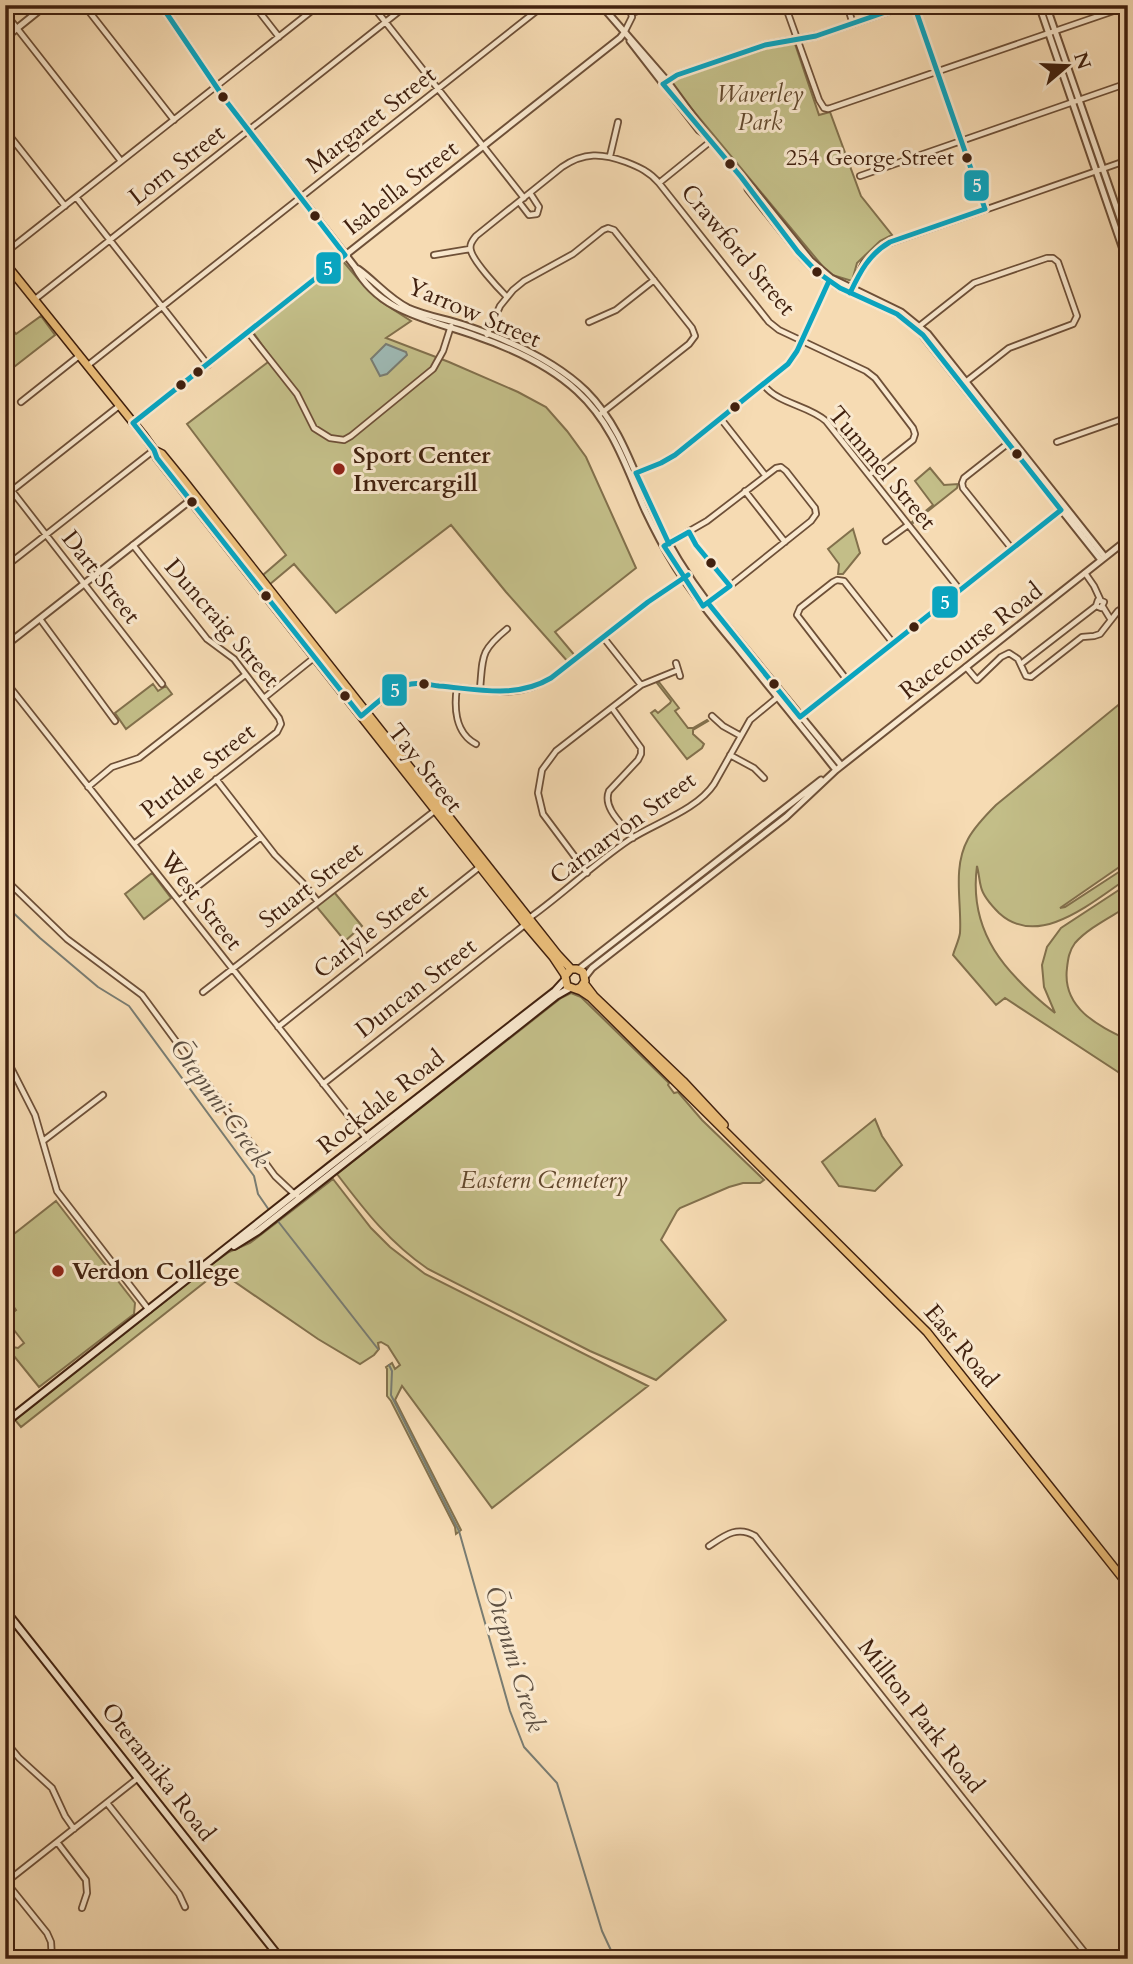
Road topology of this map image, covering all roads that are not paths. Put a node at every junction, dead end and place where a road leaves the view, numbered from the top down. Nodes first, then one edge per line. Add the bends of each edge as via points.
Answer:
1 (46, 5) edge
2 (84, 5) edge
3 (162, 5) edge
4 (254, 5) edge
5 (319, 5) edge
6 (372, 5) edge
7 (407, 5) edge
8 (544, 5) edge
9 (601, 5) edge
10 (629, 5) edge
11 (655, 5) edge
12 (785, 5) edge
13 (847, 5) edge
14 (907, 5) edge
15 (914, 5) edge
16 (1039, 5) edge
17 (1046, 5) edge
18 (1128, 6) edge
19 (5, 13) edge
20 (632, 13) junction
21 (385, 22) junction
22 (853, 24) junction
23 (17, 28) junction
24 (1055, 31) junction
25 (624, 33) junction
26 (1048, 34) junction
27 (279, 37) junction
28 (5, 38) edge
29 (797, 40) junction
30 (937, 72) junction
31 (665, 83) junction
32 (1128, 83) edge
33 (216, 87) junction
34 (438, 89) junction
35 (1079, 100) junction
36 (1072, 102) junction
37 (174, 120) junction
38 (618, 122) dead end
39 (5, 130) edge
40 (248, 130) junction
41 (711, 141) junction
42 (961, 141) junction
43 (483, 146) junction
44 (610, 156) junction
45 (1128, 160) edge
46 (121, 161) junction
47 (1103, 169) junction
48 (1096, 171) junction
49 (860, 176) dead end
50 (659, 183) junction
51 (530, 193) junction
52 (76, 197) junction
53 (300, 198) junction
54 (524, 198) junction
55 (519, 202) junction
56 (65, 206) junction
57 (985, 209) junction
58 (110, 240) junction
59 (1128, 241) edge
60 (470, 249) junction
61 (5, 253) edge
62 (345, 255) junction
63 (434, 255) dead end
64 (1127, 261) edge
65 (5, 262) edge
66 (654, 280) junction
67 (830, 280) junction
68 (851, 291) junction
69 (506, 296) junction
70 (34, 299) junction
71 (162, 307) junction
72 (589, 322) dead end
73 (452, 325) junction
74 (918, 327) junction
75 (248, 332) junction
76 (487, 336) junction
77 (802, 341) junction
78 (79, 356) junction
79 (208, 365) junction
80 (87, 366) junction
81 (964, 383) junction
82 (764, 385) junction
83 (21, 402) dead end
84 (119, 406) junction
85 (601, 414) junction
86 (1128, 417) edge
87 (721, 419) junction
88 (133, 424) junction
89 (1010, 442) junction
90 (1057, 442) dead end
91 (154, 450) junction
92 (634, 474) junction
93 (765, 475) junction
94 (869, 475) junction
95 (12, 491) junction
96 (745, 491) junction
97 (5, 496) edge
98 (194, 498) junction
99 (1063, 509) junction
100 (908, 525) junction
101 (46, 535) junction
102 (886, 541) dead end
103 (1125, 541) edge
104 (785, 542) junction
105 (133, 545) junction
106 (666, 545) junction
107 (1012, 549) junction
108 (1128, 549) edge
109 (1103, 559) junction
110 (5, 567) edge
111 (1084, 573) junction
112 (686, 577) junction
113 (84, 584) junction
114 (960, 590) junction
115 (706, 605) junction
116 (1128, 605) edge
117 (1100, 606) junction
118 (40, 619) junction
119 (1111, 620) junction
120 (508, 629) dead end
121 (603, 637) junction
122 (893, 643) junction
123 (5, 646) edge
124 (317, 655) junction
125 (676, 663) dead end
126 (1021, 664) junction
127 (966, 667) junction
128 (245, 675) junction
129 (847, 680) junction
130 (5, 681) edge
131 (162, 684) dead end
132 (641, 685) junction
133 (457, 687) junction
134 (480, 689) junction
135 (780, 696) junction
136 (264, 698) junction
137 (612, 708) junction
138 (364, 714) junction
139 (712, 716) dead end
140 (798, 718) junction
141 (115, 721) dead end
142 (281, 724) joint
143 (741, 736) junction
144 (476, 744) dead end
145 (730, 755) junction
146 (838, 768) junction
147 (764, 778) dead end
148 (216, 779) junction
149 (89, 787) junction
150 (438, 808) junction
151 (756, 831) junction
152 (760, 836) junction
153 (261, 837) junction
154 (633, 838) junction
155 (134, 844) junction
156 (483, 865) junction
157 (587, 873) junction
158 (5, 879) edge
159 (179, 901) junction
160 (318, 902) junction
161 (527, 922) junction
162 (233, 969) junction
163 (571, 978) junction
164 (585, 980) junction
165 (203, 992) dead end
166 (278, 1027) junction
167 (5, 1055) edge
168 (323, 1084) junction
169 (103, 1095) dead end
170 (368, 1140) junction
171 (43, 1142) junction
172 (744, 1150) junction
173 (297, 1196) junction
174 (149, 1310) junction
175 (5, 1423) edge
176 (709, 1546) dead end
177 (1128, 1585) edge
178 (5, 1610) edge
179 (5, 1741) edge
180 (138, 1778) junction
181 (107, 1802) junction
182 (74, 1829) junction
183 (57, 1842) junction
184 (6, 1882) edge
185 (185, 1907) dead end
186 (82, 1908) dead end
187 (52, 1959) edge
188 (281, 1959) edge
189 (1090, 1959) edge

1 - 23 street
2 - 37 street
3 - 33 street, Yarrow Street
4 - 27 street
5 - 27 street
6 - 21 street
7 - 21 street, Lorn Street
8 - 34 street, Margaret Street
9 - 25 street
10 - 20 street
11 - 20 street
12 - 29 street
13 - 22 street
14 - 22 street
15 - 30 street
16 - 26 street
17 - 24 street
18 - 24 street
19 - 23 street
20 - 25 street
21 - 34 street
21 - 40 street, Lorn Street
22 - 29 street
23 - 28 street
23 - 46 street
24 - 26 street
24 - 35 street
25 - 31 street
25 - 43 street, Isabella Street
26 - 30 street
26 - 36 street
27 - 33 street
29 - 30 street via 824,108
29 - 31 street via 761,46
30 - 42 street
31 - 41 street
32 - 35 street
33 - 37 street
33 - 40 street, Yarrow Street
34 - 43 street
34 - 53 street, Margaret Street
35 - 36 street
35 - 47 street
36 - 42 street
36 - 48 street
37 - 46 street
38 - 44 street
39 - 56 street
40 - 53 street, Yarrow Street
40 - 58 street, Lorn Street
41 - 50 street
41 - 67 street
42 - 49 street
42 - 57 street
43 - 54 street
43 - 62 street, Isabella Street
44 - 50 street, Crawford Street via 643,169
44 - 51 street, Crawford Street via 576,159
45 - 47 street
46 - 52 street
47 - 48 street
47 - 59 street
48 - 57 street
48 - 64 street
50 - 77 street, Crawford Street via 769,322
51 - 54 street, Crawford Street
51 - 55 street via 539,208 537,214 529,215
52 - 56 street
52 - 58 street
53 - 62 street, Yarrow Street
53 - 71 street, Margaret Street
54 - 55 street, Crawford Street
55 - 60 street, Crawford Street via 476,236
56 - 61 street
57 - 68 street via 879,248 864,263
58 - 70 street, Lorn Street
58 - 71 street
60 - 63 street
60 - 69 street
62 - 73 street, Yarrow Street via 389,296
62 - 75 street, Isabella Street
65 - 70 highway, Tay Street
66 - 69 street via 618,233 608,228
66 - 72 street via 616,310
66 - 85 street via 695,337
67 - 68 street
67 - 77 street
68 - 74 street via 901,312
69 - 76 street
70 - 78 highway, Tay Street
71 - 79 street
71 - 80 street, Margaret Street
73 - 75 street via 433,369 344,440 327,437 314,428 297,394
73 - 76 street, Yarrow Street
74 - 81 street
74 - 81 street via 974,283 1047,258 1058,262 1077,316 1073,324 1009,348
75 - 79 street, Isabella Street
76 - 85 street, Yarrow Street via 561,371 587,392
77 - 82 street via 788,364
77 - 94 street, Crawford Street via 875,378 915,431 914,440
78 - 80 highway, Tay Street
78 - 83 street
79 - 88 street, Isabella Street
80 - 84 highway, Tay Street
81 - 89 street
82 - 87 street
82 - 94 street, Tummel Street via 772,394 822,418
84 - 88 highway, Tay Street
84 - 95 street
85 - 92 street, Yarrow Street via 623,443
86 - 90 street
87 - 92 street via 671,458
87 - 93 street
88 - 91 highway, Tay Street
89 - 99 street
89 - 107 street via 964,478 962,485
91 - 98 highway, Tay Street
91 - 101 street
92 - 106 street, Yarrow Street
93 - 96 street
93 - 104 street via 784,468 816,511 813,519
94 - 100 street, Tummel Street
95 - 97 street
95 - 101 street, Dart Street
96 - 104 street
96 - 106 street via 703,524
98 - 105 street
98 - 124 highway, Tay Street
99 - 107 street
99 - 109 street
100 - 102 street
100 - 114 street, Tummel Street
101 - 110 street
101 - 113 street, Dart Street
103 - 108 street
103 - 109 street, Racecourse Road
104 - 115 street
105 - 113 street
105 - 128 street, Duncraig Street via 207,639 231,656
106 - 112 street, Yarrow Street
107 - 114 street
109 - 111 street, Racecourse Road
111 - 117 street
111 - 127 street, Racecourse Road
112 - 115 street, Yarrow Street
112 - 121 street
113 - 118 street
113 - 131 street, Dart Street
114 - 122 street
115 - 135 street, Yarrow Street
116 - 119 street
117 - 119 street
117 - 126 street
118 - 123 street
118 - 141 street
119 - 126 street via 1100,634 1082,637 1032,676 1026,676
120 - 134 street via 486,649
121 - 132 street
121 - 134 street via 541,684 509,692
122 - 129 street
122 - 129 street via 842,580 835,580 798,610 798,617
124 - 136 street
124 - 138 highway, Tay Street
125 - 132 street via 679,673
126 - 127 street via 1007,653 977,680
127 - 146 street, Racecourse Road
128 - 136 street, Duncraig Street
128 - 149 street via 139,758 112,767
129 - 140 street
130 - 149 street, West Street
132 - 137 street
133 - 134 street
133 - 138 street via 409,684 392,691
133 - 144 street via 458,723
135 - 140 street, Yarrow Street
135 - 143 street, Carnarvon Street via 752,719
136 - 142 street, Duncraig Street
137 - 154 street via 641,748 640,758 606,796 609,808
137 - 157 street via 553,754 538,783 542,814
138 - 150 highway, Tay Street
139 - 143 street
140 - 146 street, Yarrow Street
142 - 148 street, Purdue Street
143 - 145 street, Carnarvon Street
145 - 147 street
145 - 154 street, Carnarvon Street via 707,793
146 - 151 street, Racecourse Road
146 - 152 street, Racecourse Road
148 - 153 street
148 - 155 street, Purdue Street
149 - 155 street, West Street
150 - 156 highway, Tay Street
150 - 160 street, Stuart Street
151 - 152 street
151 - 163 street, Racecourse Road
152 - 164 street, Racecourse Road via 592,968
153 - 159 street
153 - 160 street
154 - 157 street, Carnarvon Street
155 - 159 street, West Street
156 - 161 highway, Tay Street
156 - 166 street, Carlyle Street
157 - 161 street, Carnarvon Street
158 - 173 street via 67,939 142,995 275,1176
159 - 162 street, West Street
160 - 162 street, Stuart Street
161 - 163 highway, Tay Street
161 - 168 street, Duncan Street
162 - 165 street, Stuart Street
162 - 166 street, West Street
163 - 164 highway
163 - 164 highway, East Road
163 - 170 main road, Rockdale Road via 556,996
163 - 172 highway, East Road
164 - 172 highway, East Road via 594,996 707,1106
166 - 168 street, West Street
167 - 171 street via 33,1110
168 - 170 street, West Street
169 - 171 street
170 - 173 main road, Rockdale Road
171 - 174 street via 60,1196
172 - 177 highway, East Road via 927,1332
173 - 174 main road, Rockdale Road via 253,1235 220,1253
174 - 175 main road, Rockdale Road
176 - 189 street, Millton Park Road via 736,1531 755,1536
178 - 180 main road, Oteramika Road
179 - 182 street via 52,1788
180 - 181 street
180 - 188 main road, Oteramika Road
181 - 182 street
181 - 185 street
182 - 183 street
183 - 184 street
183 - 186 street via 86,1880
184 - 187 street via 47,1933

